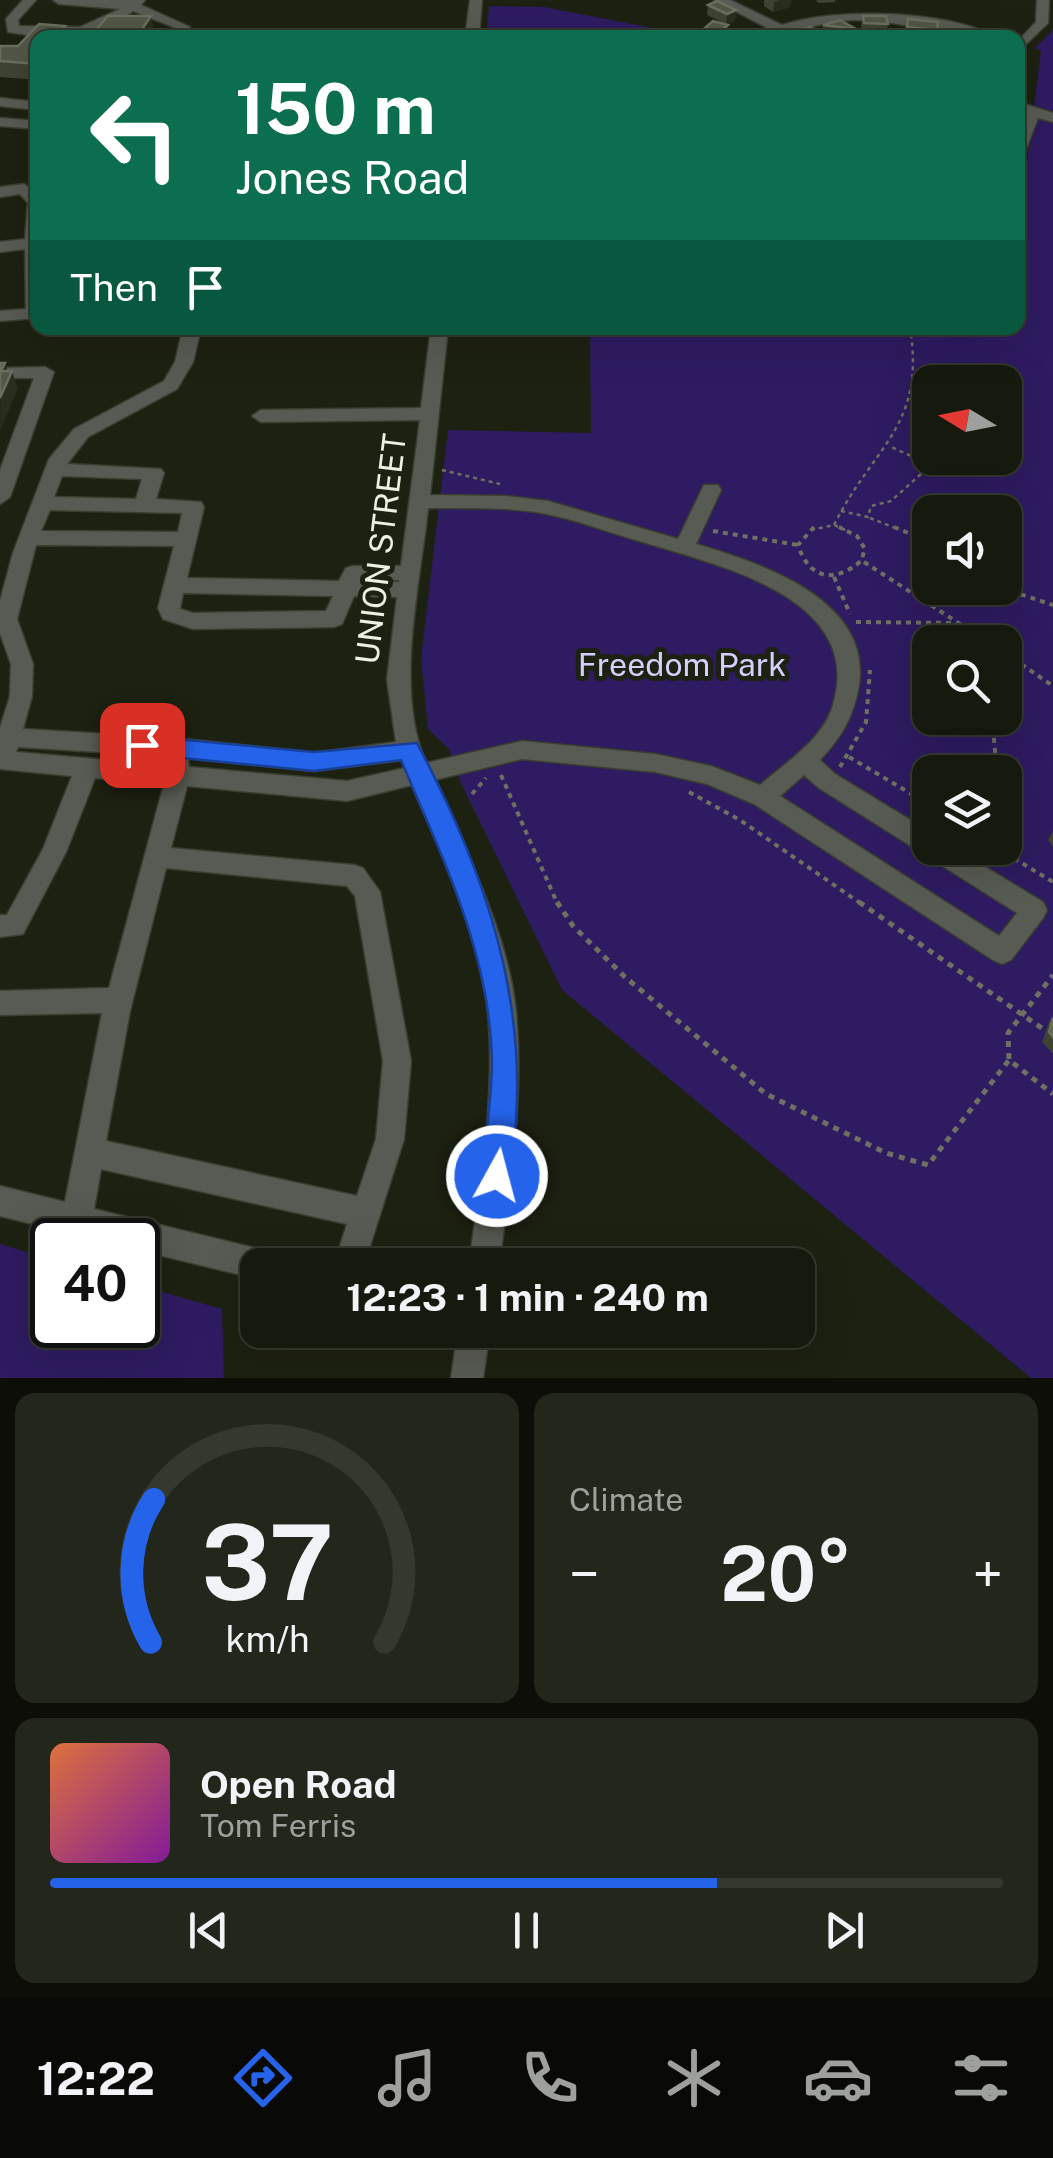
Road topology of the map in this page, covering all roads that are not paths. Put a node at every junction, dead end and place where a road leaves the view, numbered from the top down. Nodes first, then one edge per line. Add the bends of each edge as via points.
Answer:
1 (30, 0) edge
2 (59, 0) edge
3 (476, 0) edge
4 (720, 0) edge
5 (1043, 0) edge
6 (136, 3) edge
7 (780, 28) junction
8 (50, 30) edge
9 (92, 30) edge
10 (182, 30) edge
11 (473, 30) edge
12 (776, 30) edge
13 (960, 30) edge
14 (1025, 39) edge
15 (0, 102) edge
16 (30, 105) edge
17 (1025, 108) edge
18 (1034, 111) junction
19 (1053, 118) edge
20 (0, 122) edge
21 (30, 125) edge
22 (1025, 134) edge
23 (0, 192) edge
24 (30, 196) edge
25 (30, 243) edge
26 (0, 247) edge
27 (30, 313) edge
28 (0, 316) edge
29 (190, 335) edge
30 (439, 335) edge
31 (0, 373) edge
32 (430, 414) junction
33 (260, 416) dead end
34 (55, 470) junction
35 (711, 490) dead end
36 (0, 497) edge
37 (419, 501) junction
38 (42, 503) junction
39 (144, 505) junction
40 (28, 538) junction
41 (187, 539) junction
42 (684, 548) junction
43 (408, 581) junction
44 (175, 585) junction
45 (344, 586) junction
46 (175, 747) junction
47 (2, 748) edge
48 (409, 750) junction
49 (804, 760) junction
50 (87, 768) junction
51 (178, 776) junction
52 (418, 776) junction
53 (763, 797) junction
54 (912, 834) edge
55 (158, 856) junction
56 (962, 865) edge
57 (0, 926) edge
58 (120, 1000) junction
59 (0, 1003) edge
60 (90, 1152) junction
61 (0, 1201) edge
62 (366, 1212) junction
63 (69, 1218) edge
64 (77, 1218) edge
65 (160, 1240) edge
66 (354, 1248) edge
67 (486, 1248) edge
68 (240, 1259) edge
69 (471, 1348) edge
70 (467, 1378) edge

1 - 8 street via 12,18 12,29
2 - 6 street
3 - 11 street
4 - 7 street
5 - 14 street via 1042,23
6 - 9 street
6 - 10 street
7 - 12 street
7 - 13 street via 870,14
15 - 16 street
17 - 18 street
18 - 19 street
18 - 22 street
20 - 21 street
23 - 24 street via 24,190
25 - 26 street
27 - 28 street
29 - 34 street via 171,385 81,433
30 - 32 street, UNION STREET
31 - 36 street via 45,372
32 - 33 street
32 - 37 street, UNION STREET
34 - 38 street
34 - 39 street via 154,473
35 - 42 street
37 - 42 street via 534,505
37 - 43 street, UNION STREET
38 - 39 street
38 - 40 street
39 - 41 street via 194,507
40 - 41 street
40 - 47 street via 6,619 22,664 21,696
41 - 44 street
42 - 49 street via 777,580 808,600 832,628 847,660 848,692 837,722
43 - 45 street
43 - 48 street, UNION STREET via 398,680
44 - 45 street
44 - 45 street via 170,614 192,621 334,618
46 - 47 street
46 - 48 street via 314,762
46 - 51 street
47 - 50 street
48 - 52 street, UNION STREET
49 - 53 street
49 - 54 street
50 - 51 street
50 - 57 street via 54,852 14,926
51 - 52 street via 336,790
51 - 55 street
52 - 53 street via 536,750 683,769
52 - 67 street, UNION STREET via 482,919 502,1009 504,1114
53 - 56 street via 1002,952 1034,910
55 - 58 street
55 - 62 street via 354,876 367,892 396,1061 390,1139
58 - 59 street
58 - 60 street
60 - 62 street
60 - 64 street
61 - 63 street
62 - 66 street
65 - 68 street
69 - 70 street

